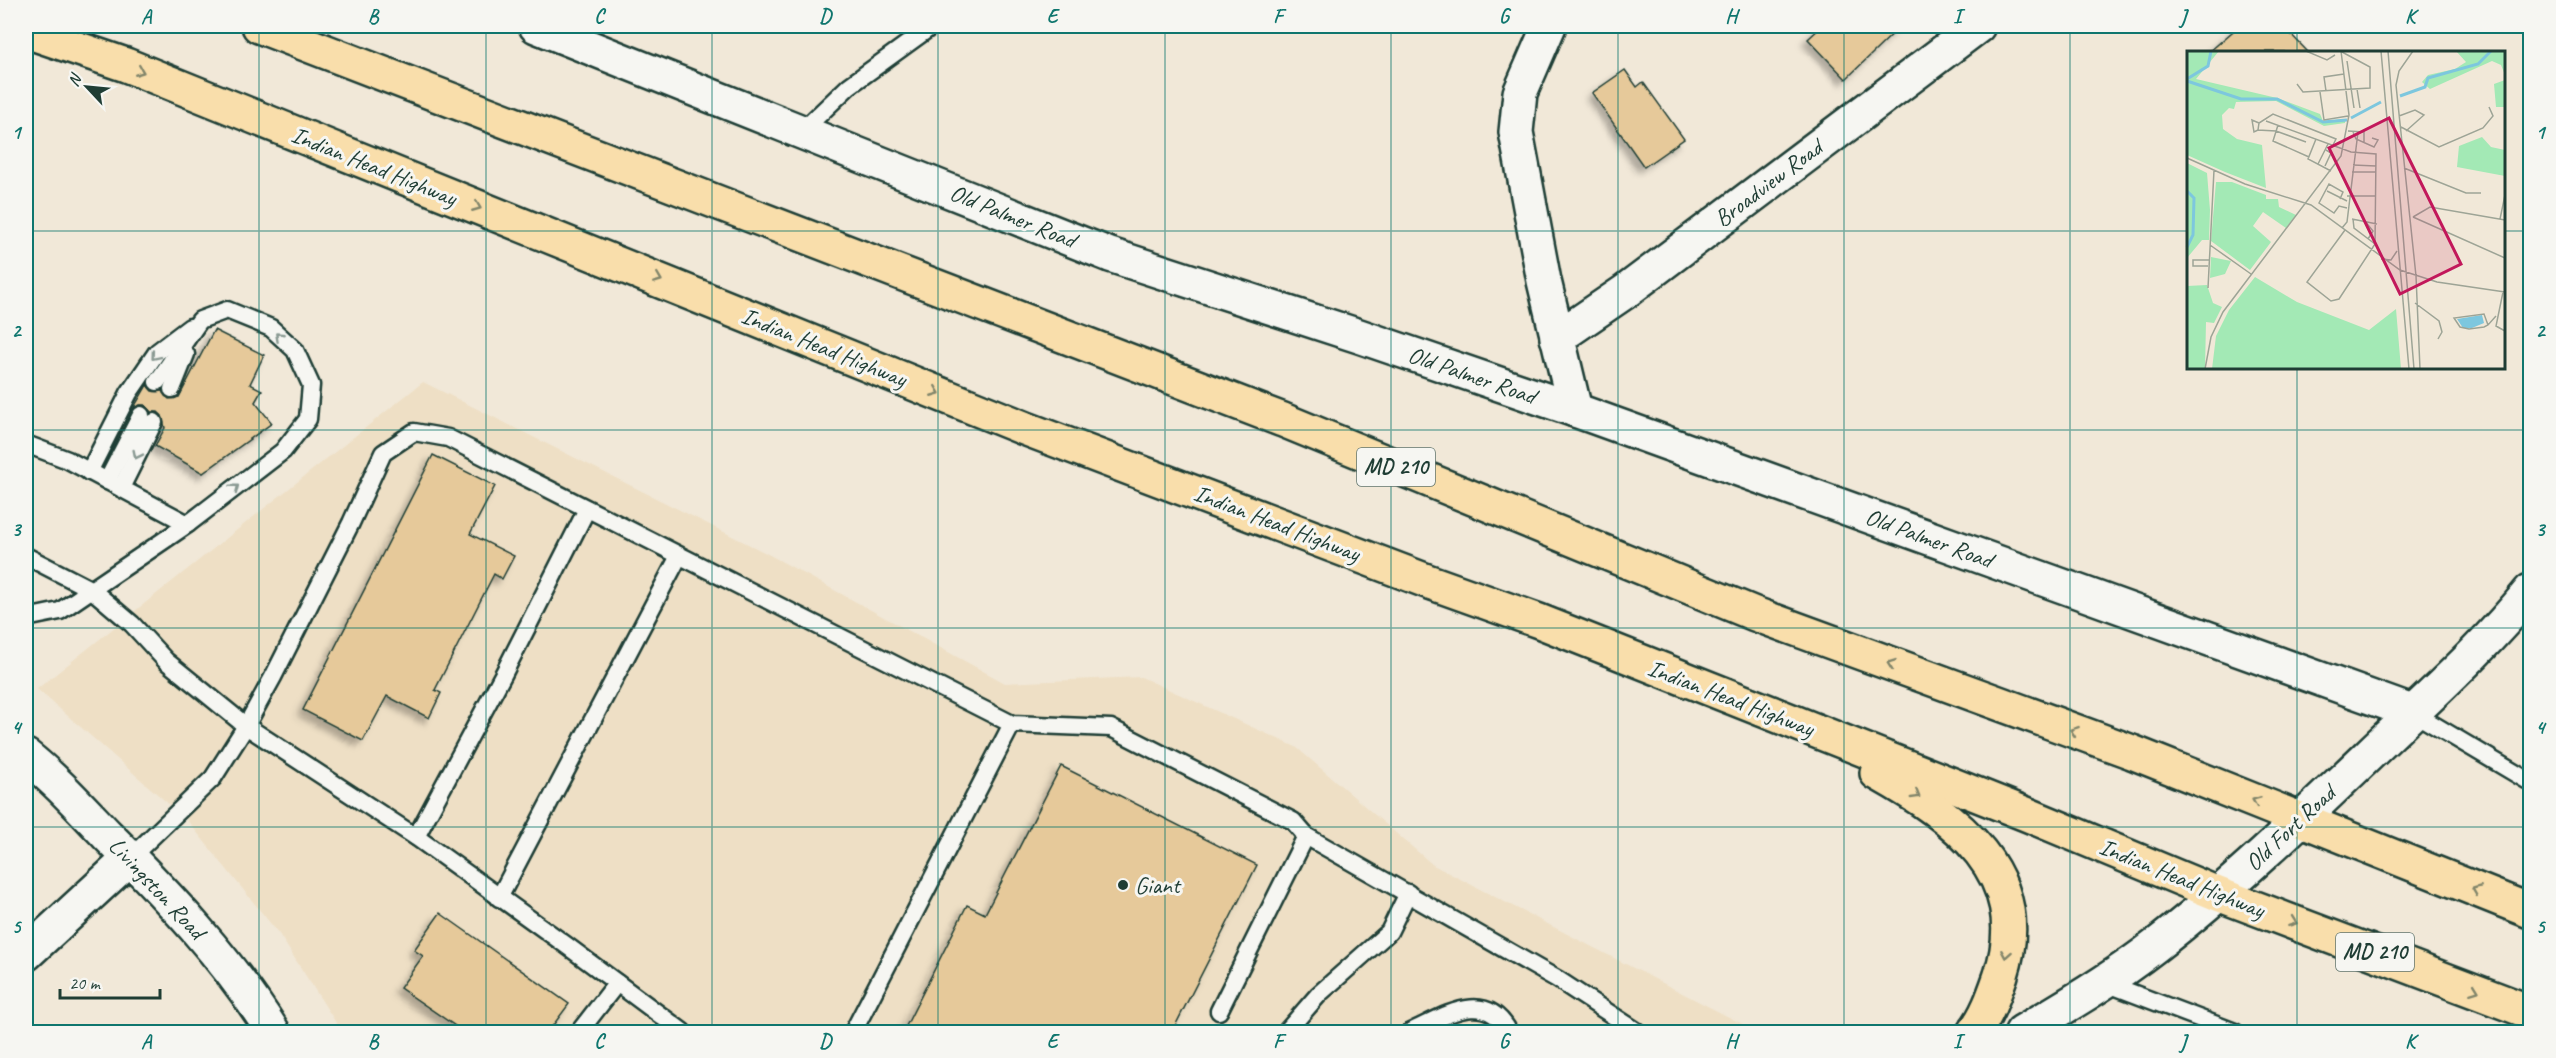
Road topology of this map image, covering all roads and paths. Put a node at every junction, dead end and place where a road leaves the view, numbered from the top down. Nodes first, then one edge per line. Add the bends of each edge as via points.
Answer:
1 (259, 26) edge
2 (536, 26) edge
3 (932, 26) edge
4 (1549, 26) edge
5 (1978, 26) edge
6 (26, 31) edge
7 (578, 33) edge
8 (802, 131) junction
9 (200, 320) junction
10 (1557, 338) junction
11 (164, 386) dead end
12 (1575, 410) junction
13 (147, 419) dead end
14 (26, 444) edge
15 (89, 472) junction
16 (114, 484) junction
17 (587, 509) junction
18 (189, 524) junction
19 (26, 556) edge
20 (680, 556) junction
21 (92, 590) junction
22 (2530, 591) edge
23 (26, 618) edge
24 (2412, 712) junction
25 (1774, 715) junction
26 (1012, 724) junction
27 (246, 726) junction
28 (26, 756) edge
29 (2530, 782) edge
30 (2301, 819) junction
31 (1306, 836) junction
32 (417, 837) junction
33 (130, 858) junction
34 (1408, 893) junction
35 (2218, 894) junction
36 (499, 898) junction
37 (2530, 911) edge
38 (26, 954) edge
39 (2103, 982) junction
40 (617, 983) junction
41 (1219, 1011) dead end
42 (2530, 1012) edge
43 (273, 1032) edge
44 (579, 1032) edge
45 (682, 1032) edge
46 (853, 1032) edge
47 (1286, 1032) edge
48 (1410, 1032) edge
49 (1509, 1032) edge
50 (1638, 1032) edge
51 (1974, 1032) edge
52 (2022, 1032) edge
53 (2235, 1032) edge

30 -> 1 highway, MD 210 via 2132,752 1755,614 1283,420
2 - 7 street, Old Palmer Road
3 - 8 lane via 849,86
4 - 10 street via 1520,93 1516,132
5 - 10 street, Broadview Road via 1626,291
6 -> 25 highway, Indian Head Highway / MD 210 via 126,66 1024,428 1539,621
7 - 8 street, Old Palmer Road
8 - 12 street, Old Palmer Road via 1110,255
9 - 11 lane
9 -> 15 lane via 156,352 129,393
18 -> 9 lane via 283,451 308,419 311,385 295,350 272,328 227,310
10 - 12 street
12 - 24 street, Old Palmer Road
13 -> 16 lane
14 - 15 lane
15 - 16 lane
16 - 18 lane
17 - 20 lane
17 - 27 lane via 448,438 414,432 383,453
17 - 32 lane
18 - 21 lane
19 - 21 lane
20 - 26 lane
20 - 36 lane
21 - 23 lane via 60,611
21 - 27 lane via 132,624 166,661
22 - 24 street, Old Fort Road via 2510,616
24 - 29 lane
24 - 30 street, Old Fort Road
25 - 35 highway, Indian Head Highway / MD 210
25 -> 51 highway via 1922,798 1964,831 1992,867 2008,911 2007,954 1994,996
26 - 31 lane via 1111,728 1293,821
26 - 46 lane
27 - 32 lane
27 - 33 lane via 213,778
28 - 33 street, Livingston Road
30 - 35 street, Old Fort Road
37 -> 30 highway, MD 210
31 - 34 lane
31 - 41 lane
32 - 36 lane
33 - 38 street
33 - 43 street, Livingston Road via 207,941
34 - 47 lane via 1389,932 1319,994
34 - 50 lane via 1557,979
35 - 39 street, Old Fort Road via 2154,947
35 -> 42 highway, Indian Head Highway / MD 210
36 - 40 lane
39 - 52 street, Old Fort Road
39 - 53 lane
40 - 44 lane
40 - 45 lane
48 - 49 lane via 1463,1009 1480,1007 1494,1013

